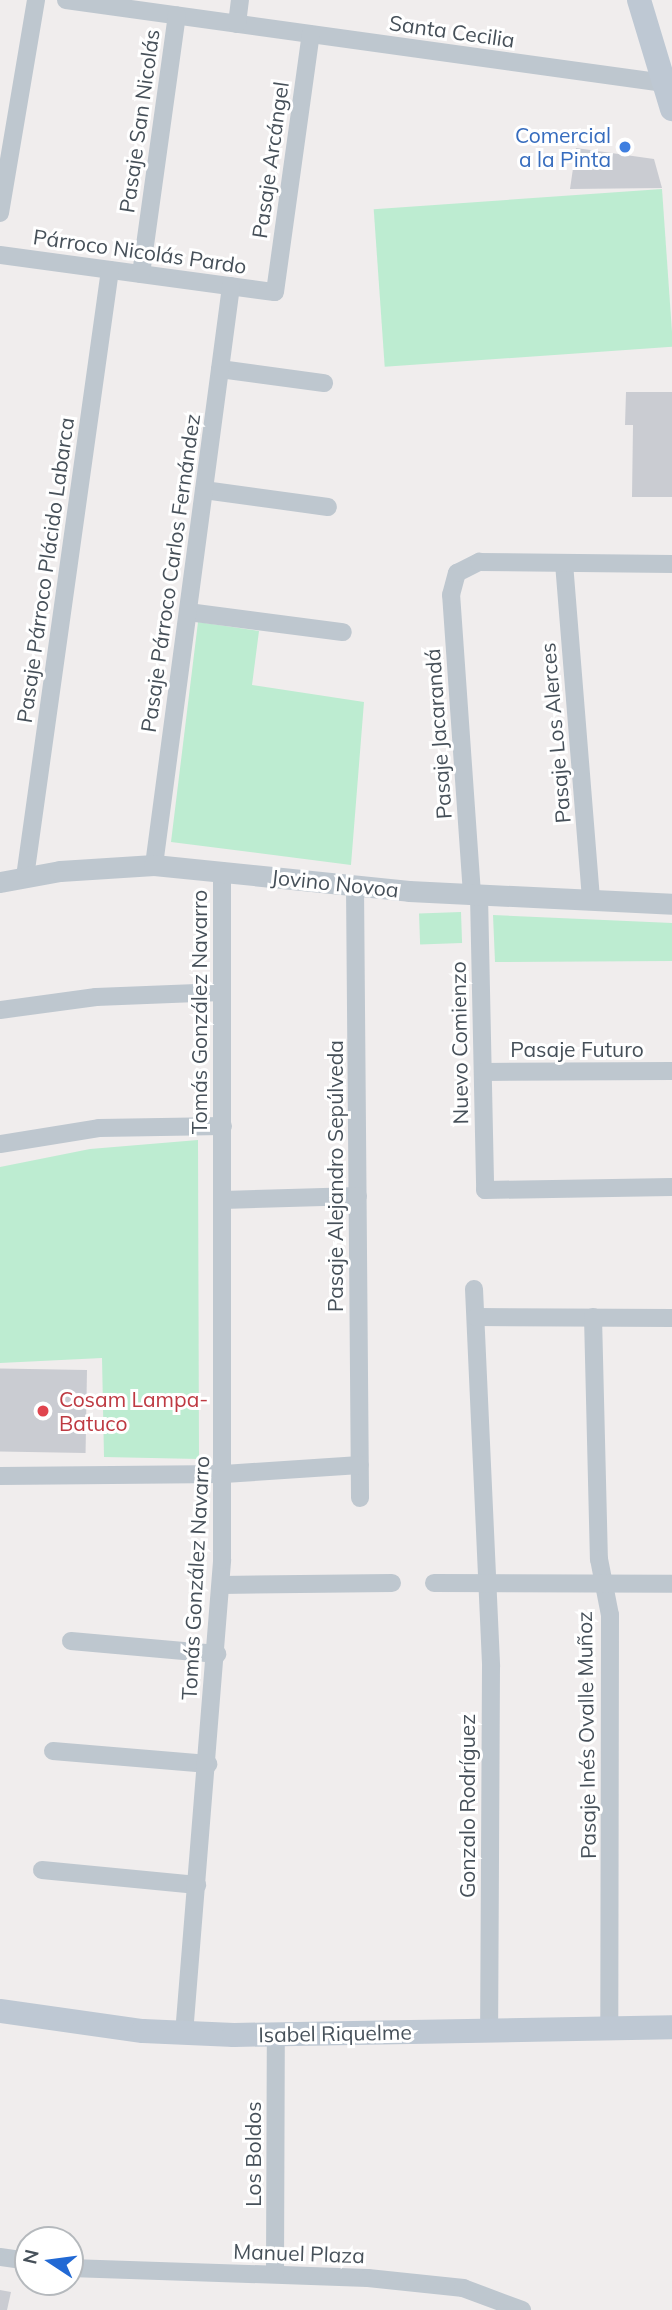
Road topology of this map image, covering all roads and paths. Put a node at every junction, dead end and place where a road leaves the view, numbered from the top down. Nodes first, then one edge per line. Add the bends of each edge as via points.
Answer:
1 (36, 0) edge
2 (66, 0) edge
3 (240, 0) edge
4 (639, 0) edge
5 (177, 15) junction
6 (237, 24) junction
7 (311, 34) junction
8 (664, 83) junction
9 (672, 108) edge
10 (0, 213) edge
11 (0, 255) edge
12 (110, 270) junction
13 (141, 274) junction
14 (231, 286) junction
15 (275, 292) joint
16 (220, 369) junction
17 (324, 383) dead end
18 (204, 490) junction
19 (328, 507) dead end
20 (564, 563) junction
21 (672, 564) edge
22 (188, 612) junction
23 (343, 632) dead end
24 (154, 865) junction
25 (222, 871) junction
26 (25, 877) junction
27 (0, 882) edge
28 (355, 886) junction
29 (475, 895) junction
30 (591, 900) junction
31 (672, 904) edge
32 (222, 992) junction
33 (0, 1010) edge
34 (672, 1071) edge
35 (483, 1072) junction
36 (223, 1126) junction
37 (0, 1144) edge
38 (672, 1187) edge
39 (358, 1196) junction
40 (223, 1199) junction
41 (474, 1289) dead end
42 (476, 1317) junction
43 (593, 1317) junction
44 (672, 1318) edge
45 (360, 1465) junction
46 (224, 1474) junction
47 (0, 1476) edge
48 (360, 1498) dead end
49 (392, 1583) dead end
50 (434, 1583) dead end
51 (486, 1583) junction
52 (604, 1584) junction
53 (672, 1584) edge
54 (221, 1585) junction
55 (71, 1641) dead end
56 (217, 1654) junction
57 (53, 1751) dead end
58 (208, 1765) junction
59 (42, 1870) dead end
60 (197, 1885) junction
61 (0, 2011) edge
62 (609, 2026) junction
63 (672, 2026) edge
64 (489, 2029) junction
65 (184, 2034) junction
66 (276, 2034) junction
67 (84, 2268) edge
68 (275, 2274) junction
69 (522, 2310) edge

1 - 10 street
2 - 5 street, Santa Cecilia
3 - 6 street
4 - 8 main road
5 - 6 street, Santa Cecilia
5 - 13 street, Pasaje San Nicolás
6 - 7 street, Santa Cecilia
7 - 8 street, Santa Cecilia
7 - 15 street, Pasaje Arcángel
8 - 9 main road
11 - 12 street, Párroco Nicolás Pardo
12 - 13 street, Párroco Nicolás Pardo
12 - 26 street, Pasaje Párroco Plácido Labarca
13 - 14 street, Párroco Nicolás Pardo
14 - 15 street, Párroco Nicolás Pardo
14 - 16 street, Pasaje Párroco Carlos Fernández
16 - 17 street
16 - 18 street, Pasaje Párroco Carlos Fernández
18 - 19 street
18 - 22 street, Pasaje Párroco Carlos Fernández
20 - 21 street
20 - 29 street, Pasaje Jacarandá via 479,562 457,573 451,594
20 - 30 street, Pasaje Los Alerces
22 - 23 street
22 - 24 street, Pasaje Párroco Carlos Fernández
24 - 25 street, Jovino Novoa
24 - 26 street, Jovino Novoa
25 - 28 street, Jovino Novoa
25 - 32 street, Tomás González Navarro
26 - 27 street, Jovino Novoa
28 - 29 street, Jovino Novoa
28 - 39 street, Pasaje Alejandro Sepúlveda
29 - 30 street, Jovino Novoa
29 - 35 street, Nuevo Comienzo
30 - 31 street, Jovino Novoa
32 - 33 street via 96,997
32 - 36 street, Tomás González Navarro
34 - 35 street, Pasaje Futuro
35 - 38 street, Nuevo Comienzo via 485,1190
36 - 37 street via 99,1128
36 - 40 street, Tomás González Navarro
39 - 40 street
39 - 45 street, Pasaje Alejandro Sepúlveda
40 - 46 street, Tomás González Navarro
41 - 42 street, Gonzalo Rodríguez
42 - 43 street
42 - 51 street, Gonzalo Rodríguez
43 - 44 street
43 - 52 street, Pasaje Inés Ovalle Muñoz via 599,1559
45 - 46 street
45 - 48 street, Pasaje Alejandro Sepúlveda
46 - 47 street
46 - 54 street, Tomás González Navarro
49 - 54 street
50 - 51 street
51 - 52 street
51 - 64 street, Gonzalo Rodríguez via 491,1667
52 - 53 street
52 - 62 street, Pasaje Inés Ovalle Muñoz via 610,1615
54 - 56 street, Tomás González Navarro
55 - 56 street
56 - 58 street, Tomás González Navarro
57 - 58 street
58 - 60 street, Tomás González Navarro
59 - 60 street
60 - 65 street, Tomás González Navarro
61 - 65 main road, Isabel Riquelme
62 - 63 main road, Isabel Riquelme
62 - 64 main road, Isabel Riquelme
64 - 66 main road, Isabel Riquelme
65 - 66 main road, Isabel Riquelme
66 - 68 street, Los Boldos
67 - 68 street, Manuel Plaza
68 - 69 street, Manuel Plaza via 455,2287

